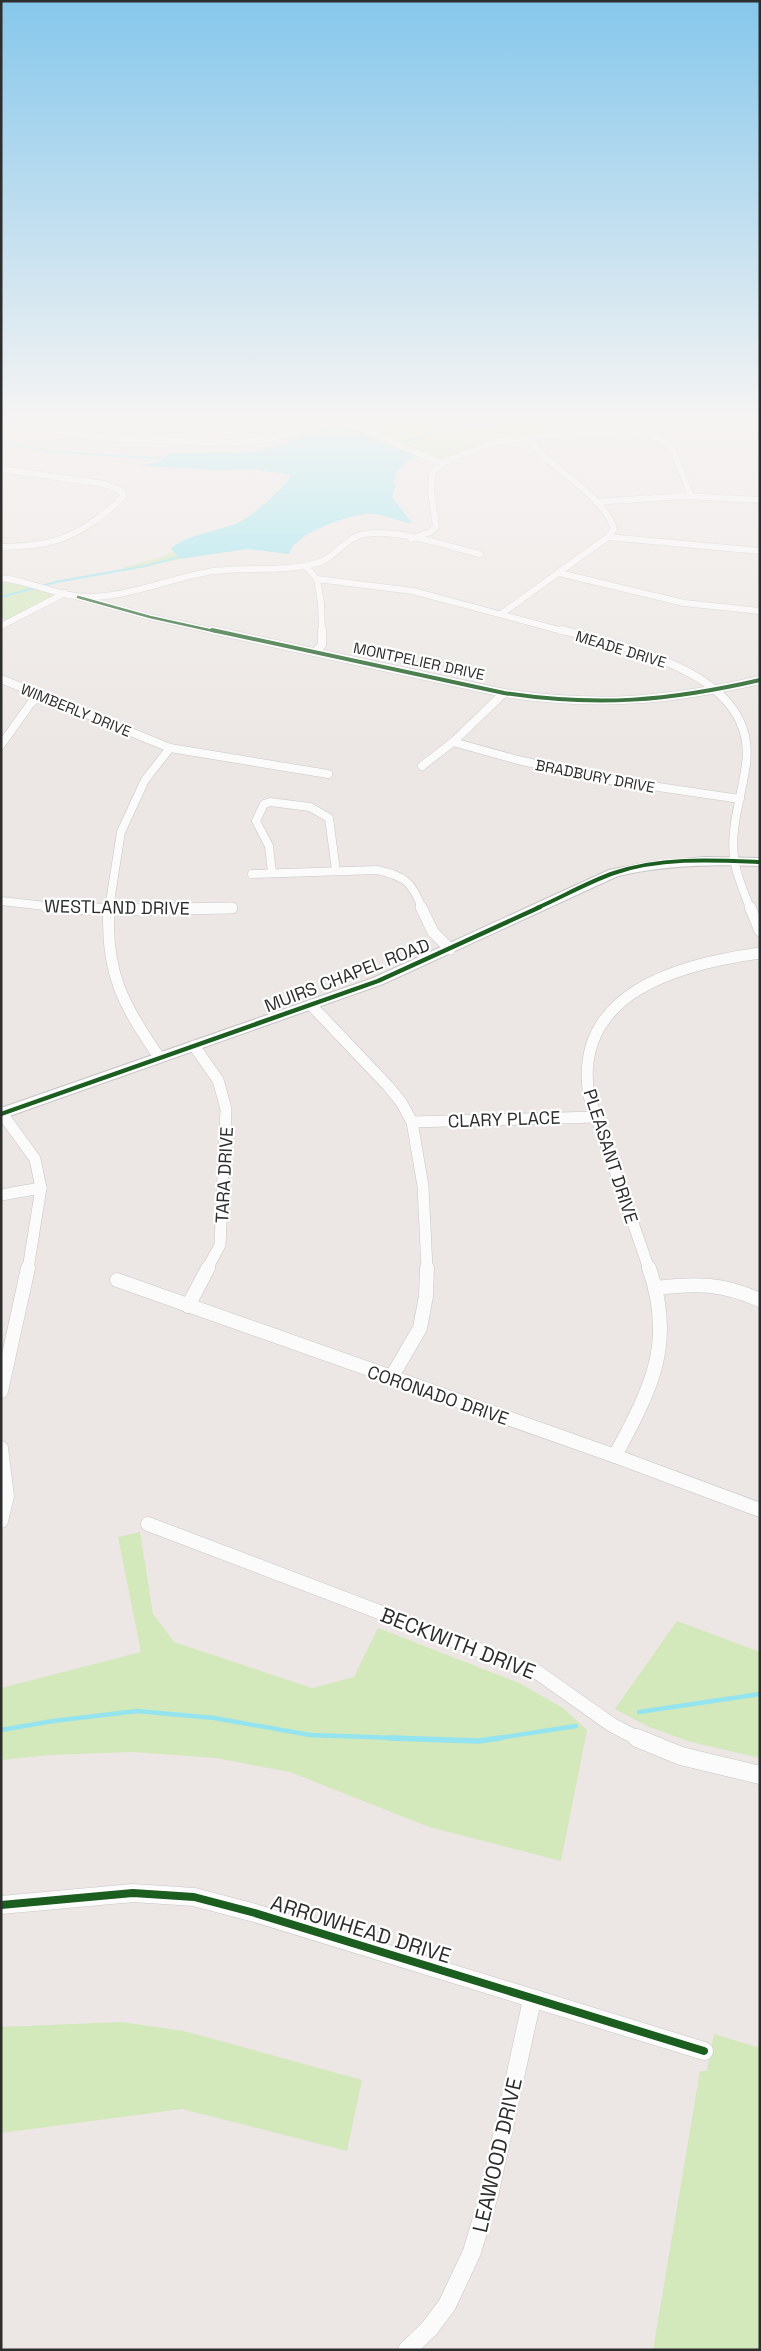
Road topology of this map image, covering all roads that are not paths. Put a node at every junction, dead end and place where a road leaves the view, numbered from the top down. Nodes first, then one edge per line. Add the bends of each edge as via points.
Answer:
1 (87, 528) edge
2 (435, 528) edge
3 (614, 528) edge
4 (608, 537) junction
5 (411, 539) junction
6 (1, 547) edge
7 (760, 551) edge
8 (480, 554) dead end
9 (306, 566) junction
10 (559, 573) junction
11 (1, 578) edge
12 (317, 579) junction
13 (66, 593) junction
14 (78, 597) junction
15 (760, 612) edge
16 (501, 614) junction
17 (1, 626) edge
18 (315, 652) junction
19 (1, 679) edge
20 (760, 680) edge
21 (714, 690) junction
22 (504, 693) junction
23 (40, 696) junction
24 (452, 742) junction
25 (1, 745) edge
26 (170, 748) junction
27 (422, 766) dead end
28 (328, 774) dead end
29 (740, 799) junction
30 (734, 861) junction
31 (760, 862) edge
32 (336, 871) junction
33 (272, 873) junction
34 (252, 874) dead end
35 (1, 900) edge
36 (109, 908) junction
37 (232, 908) dead end
38 (760, 931) edge
39 (450, 949) junction
40 (760, 953) edge
41 (311, 1005) junction
42 (194, 1046) junction
43 (159, 1057) junction
44 (2, 1113) edge
45 (595, 1117) junction
46 (412, 1122) junction
47 (41, 1188) junction
48 (1, 1195) edge
49 (117, 1280) dead end
50 (656, 1288) junction
51 (760, 1300) edge
52 (188, 1306) junction
53 (6, 1338) edge
54 (391, 1378) junction
55 (1, 1391) edge
56 (1, 1448) edge
57 (615, 1456) junction
58 (760, 1510) edge
59 (1, 1521) edge
60 (148, 1524) dead end
61 (760, 1775) edge
62 (1, 1905) edge
63 (532, 2000) junction
64 (704, 2051) dead end
65 (407, 2350) edge

1 - 6 street via 70,538 42,546
2 - 5 street
3 - 4 street
4 - 7 street
4 - 10 street
5 - 8 street
5 - 9 street via 362,535 345,541 324,562
9 - 12 street
9 - 14 street via 207,572 147,590
10 - 15 street via 684,604
10 - 16 street
11 - 13 street, MONTPELIER DRIVE
12 - 16 street, MEADE DRIVE via 413,591
12 - 18 street via 321,593 322,645
13 - 14 street, MONTPELIER DRIVE
13 - 17 street
14 - 18 street, MONTPELIER DRIVE via 150,618
16 - 21 street, MEADE DRIVE via 640,651 682,669
18 - 22 street, MONTPELIER DRIVE
19 - 23 street, WIMBERLY DRIVE
20 - 21 street, MONTPELIER DRIVE
21 - 22 street, MONTPELIER DRIVE via 672,698 616,702 555,700
21 - 29 street, MEADE DRIVE via 735,713 746,736 747,754
22 - 24 street
23 - 25 street via 31,703
23 - 26 street, WIMBERLY DRIVE
24 - 27 street
24 - 29 street, BRADBURY DRIVE via 597,778
26 - 28 street
26 - 36 street via 145,780 121,832
29 - 30 street, MEADE DRIVE via 734,834
30 - 31 main road, MUIRS CHAPEL ROAD
30 - 38 street, MEADE DRIVE
30 - 39 main road, MUIRS CHAPEL ROAD via 653,865 614,874
32 - 33 street
32 - 33 street via 329,818 312,808 270,802 264,804 256,821 273,855
32 - 39 street via 396,872 410,882 432,932
33 - 34 street
35 - 36 street, WESTLAND DRIVE via 19,904
36 - 37 street, WESTLAND DRIVE
36 - 43 street via 112,968 131,1016
39 - 41 main road, MUIRS CHAPEL ROAD via 378,981
40 - 45 street, PLEASANT DRIVE via 721,958 666,974 643,985 614,1009 595,1035 589,1053 586,1074
41 - 42 main road, MUIRS CHAPEL ROAD
41 - 46 street via 388,1086
42 - 43 main road, MUIRS CHAPEL ROAD
42 - 52 street, TARA DRIVE via 220,1081 227,1103 227,1122 220,1245
43 - 44 main road, MUIRS CHAPEL ROAD
44 - 47 street via 36,1158
45 - 46 street, CLARY PLACE
45 - 50 street, PLEASANT DRIVE
46 - 54 street via 423,1186 426,1296 420,1328
47 - 48 street
47 - 53 street via 33,1246
49 - 52 street, CORONADO DRIVE
50 - 51 street via 697,1282 722,1286
50 - 57 street, PLEASANT DRIVE via 661,1322 659,1352 638,1412
52 - 54 street, CORONADO DRIVE
53 - 55 street
54 - 57 street, CORONADO DRIVE
56 - 59 street via 7,1496
57 - 58 street, CORONADO DRIVE
60 - 61 street, BECKWITH DRIVE via 537,1672 612,1725 655,1747
62 - 63 street, ARROWHEAD DRIVE via 133,1894 194,1898 254,1913
63 - 64 street, ARROWHEAD DRIVE
63 - 65 street, LEAWOOD DRIVE via 482,2229 453,2297 424,2336

